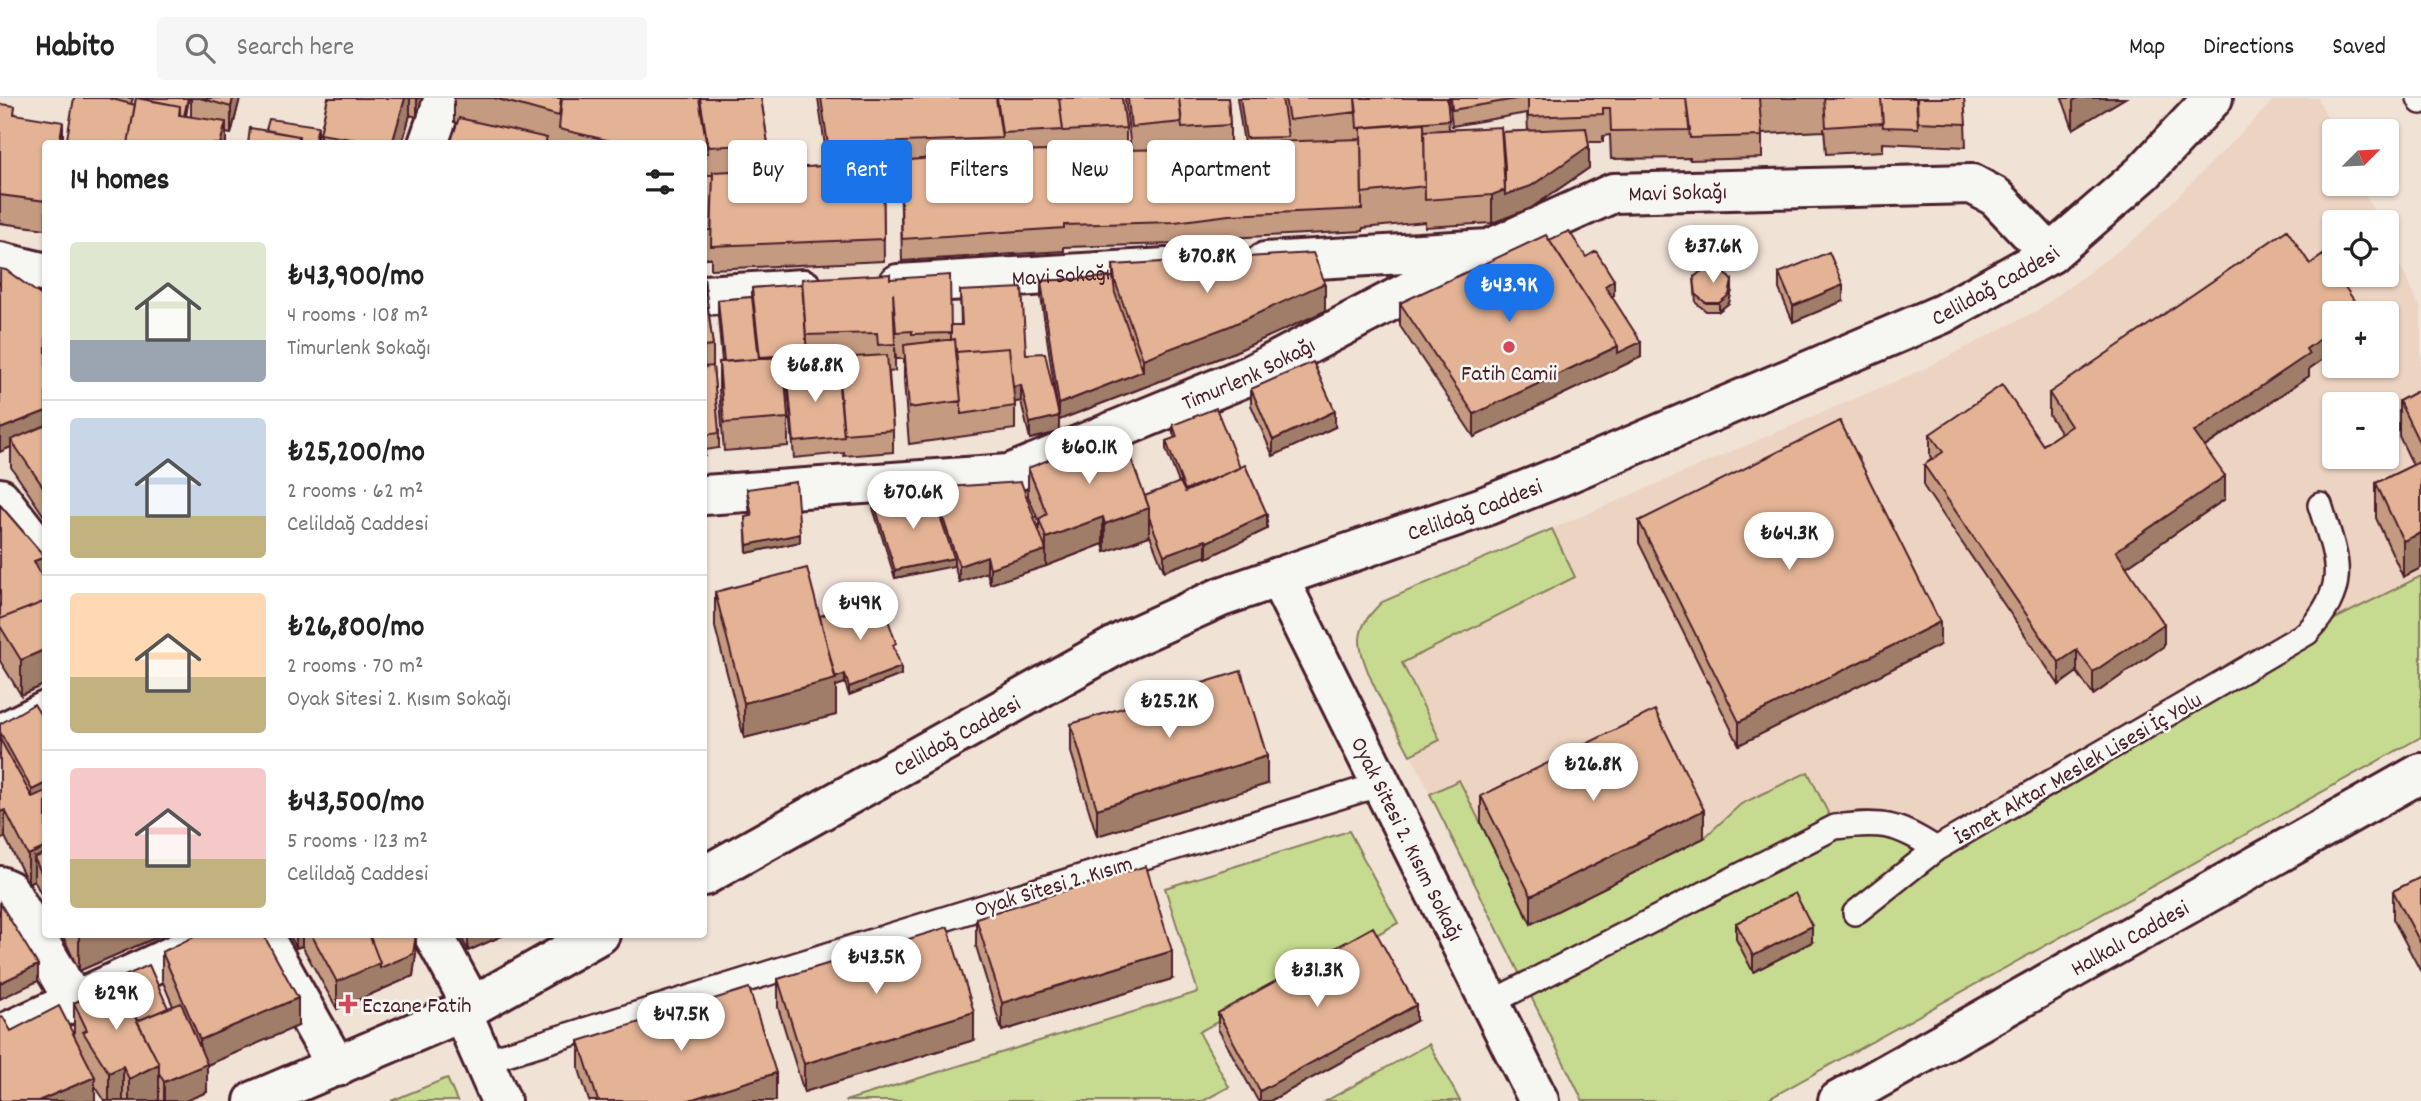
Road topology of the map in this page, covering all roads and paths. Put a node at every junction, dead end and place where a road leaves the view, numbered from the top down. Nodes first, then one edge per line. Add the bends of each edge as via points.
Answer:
1 (444, 98) edge
2 (2213, 98) edge
3 (429, 140) edge
4 (1489, 249) junction
5 (2050, 254) junction
6 (0, 262) edge
7 (42, 272) edge
8 (707, 295) edge
9 (707, 495) edge
10 (0, 498) edge
11 (2320, 505) dead end
12 (42, 551) edge
13 (1278, 577) junction
14 (2421, 773) edge
15 (1381, 784) junction
16 (1936, 849) junction
17 (707, 874) edge
18 (0, 886) edge
19 (1855, 913) dead end
20 (211, 938) edge
21 (264, 938) edge
22 (435, 938) edge
23 (593, 938) edge
24 (74, 1001) junction
25 (1490, 1003) junction
26 (467, 1009) junction
27 (0, 1035) edge
28 (484, 1061) junction
29 (337, 1067) junction
30 (254, 1101) edge
31 (501, 1101) edge
32 (1539, 1101) edge
33 (1838, 1101) edge

1 - 3 street
2 - 5 street, Celildağ Caddesi via 2143,173
4 - 5 street, Mavi Sokağı via 1613,193 1972,184 1996,197
4 - 8 street, Mavi Sokağı
4 - 9 street, Timurlenk Sokağı via 1250,375 1009,474
5 - 13 street, Celildağ Caddesi via 1942,314 1561,476
6 - 7 street
10 - 12 street
11 - 16 lane, İsmet Aktar Meslek Lisesi İç Yolu via 2336,553 2337,583 2327,610 2307,633
13 - 15 street, Oyak Sitesi 2. Kısım Sokağı
13 - 17 street, Celildağ Caddesi via 1126,640
14 - 33 street, Halkalı Caddesi
15 - 25 street, Oyak Sitesi 2. Kısım Sokağı
15 - 28 lane, Oyak Sitesi 2. Kısım
16 - 19 lane
16 - 25 lane, İsmet Aktar Meslek Lisesi İç Yolu via 1907,830 1871,822 1835,827
18 - 24 street via 9,890
20 - 24 street
21 - 29 street
22 - 26 street
23 - 26 street
24 - 27 street
25 - 32 street, Oyak Sitesi 2. Kısım Sokağı
26 - 28 street
26 - 29 street
28 - 31 street
29 - 30 street

